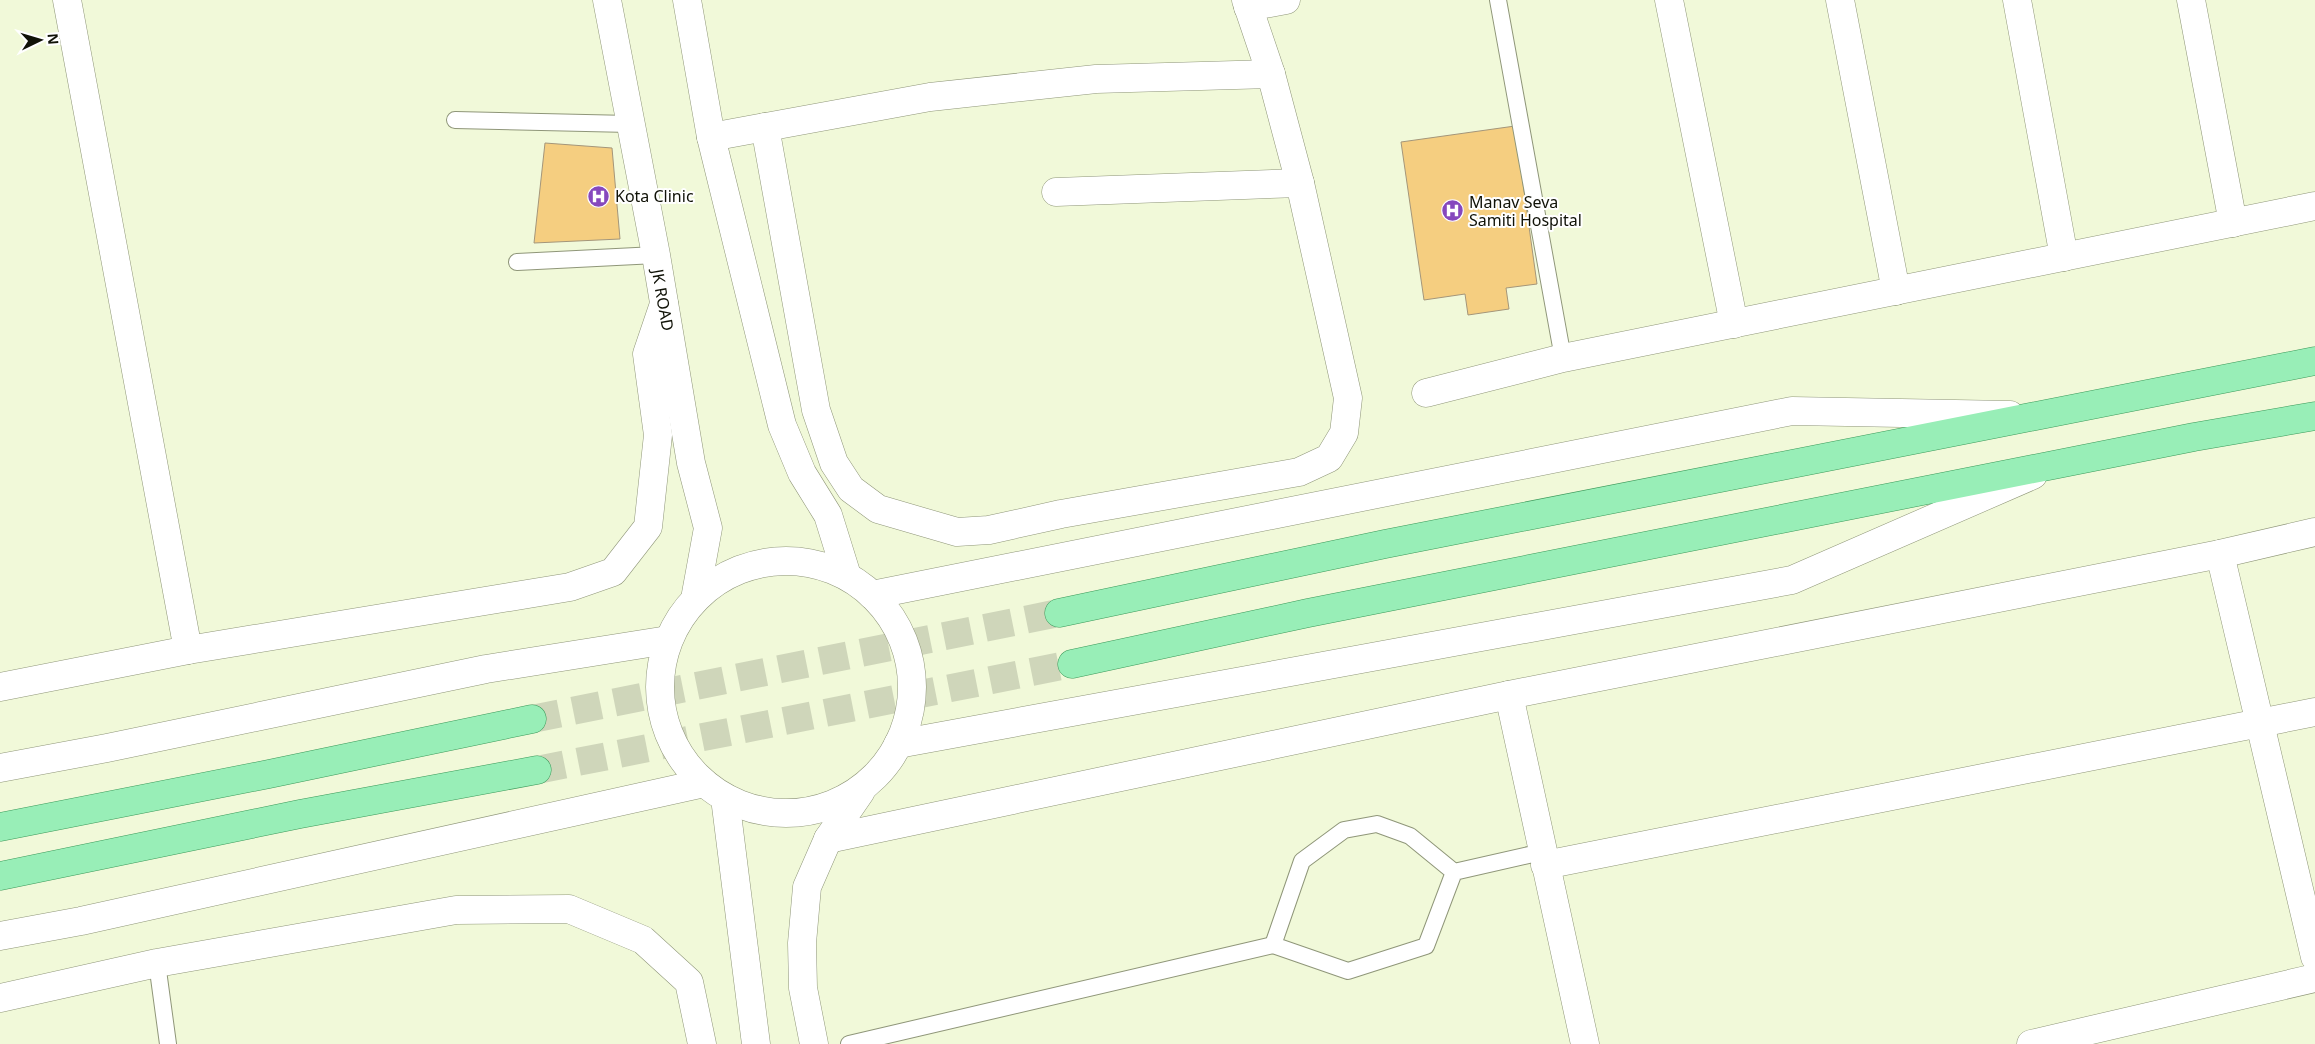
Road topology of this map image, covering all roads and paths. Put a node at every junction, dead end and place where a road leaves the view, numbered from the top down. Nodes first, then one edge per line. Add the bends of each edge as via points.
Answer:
1 (68, 0) edge
2 (607, 0) edge
3 (687, 0) edge
4 (1286, 0) edge
5 (1498, 0) edge
6 (1669, 0) edge
7 (1840, 0) edge
8 (2017, 0) edge
9 (2191, 0) edge
10 (1247, 3) edge
11 (1270, 74) junction
12 (455, 120) dead end
13 (630, 124) junction
14 (765, 127) junction
15 (711, 137) junction
16 (1300, 183) junction
17 (1056, 192) dead end
18 (2315, 206) edge
19 (2233, 223) junction
20 (656, 255) junction
21 (2064, 257) junction
22 (517, 262) dead end
23 (1896, 291) junction
24 (664, 304) junction
25 (1734, 324) junction
26 (1563, 358) junction
27 (2315, 361) edge
28 (1426, 393) dead end
29 (2038, 416) junction
30 (2315, 416) edge
31 (2058, 465) junction
32 (2315, 532) edge
33 (2220, 554) junction
34 (847, 576) junction
35 (872, 595) junction
36 (694, 599) junction
37 (1059, 614) tunnel mouth
38 (668, 640) junction
39 (188, 650) junction
40 (1072, 664) tunnel mouth
41 (0, 687) edge
42 (1509, 694) junction
43 (2315, 712) edge
44 (532, 719) tunnel mouth
45 (2260, 723) junction
46 (898, 744) junction
47 (0, 768) edge
48 (538, 770) tunnel mouth
49 (863, 787) junction
50 (714, 790) junction
51 (0, 827) edge
52 (828, 839) junction
53 (1544, 858) junction
54 (1454, 872) junction
55 (0, 876) edge
56 (0, 936) edge
57 (1273, 945) junction
58 (2315, 958) edge
59 (157, 963) junction
60 (2315, 978) edge
61 (0, 998) edge
62 (168, 1044) edge
63 (702, 1044) edge
64 (756, 1044) edge
65 (814, 1044) edge
66 (849, 1044) edge
67 (1585, 1044) edge
68 (2031, 1044) edge

1 - 39 street
2 - 13 street, JK ROAD
3 - 15 street
4 - 10 street
5 - 26 lane
6 - 25 street
7 - 23 street
8 - 21 street
9 - 19 street
10 - 11 street
11 - 14 street via 1086,80 930,97
11 - 16 street
12 - 13 lane
13 - 20 street, JK ROAD
14 - 15 street
14 - 16 street via 814,401 834,463 851,489 878,509 957,532 989,530 1299,472 1329,458 1344,433 1348,398
15 - 34 street via 782,425 802,473 828,515
16 - 17 street
18 - 19 street
19 - 21 street
20 - 22 lane
20 - 24 street, JK ROAD
21 - 23 street
23 - 25 street
24 - 36 street, JK ROAD via 691,463 708,528
24 - 39 street via 647,354 658,435 648,527 612,572 570,587
25 - 26 street
26 - 28 street
27 - 29 main road
29 - 35 street via 1792,411
29 - 37 main road via 1384,544
30 - 31 main road
31 - 40 main road via 1299,614
31 - 46 street via 1792,580
32 - 33 street
33 - 42 street
33 - 45 street
34 - 35 street
34 - 36 street via 808,562 767,562 728,574
35 - 46 street via 897,627 910,665 911,706
36 - 38 street
38 - 47 street via 486,668
38 - 50 street via 661,671 661,702 668,732 683,760
39 - 41 street
42 - 52 street
42 - 53 street
43 - 45 street
44 - 51 main road
45 - 53 street
45 - 58 street
46 - 49 street via 883,768
48 - 55 main road via 300,814
49 - 50 street via 831,806 795,813 759,810
49 - 52 street
50 - 56 street
50 - 64 street
52 - 65 street via 807,887 802,943 803,988
53 - 54 lane
53 - 67 street
54 - 57 lane via 1426,946 1348,971
54 - 57 lane via 1410,836 1377,824 1344,830 1302,861
57 - 66 lane
59 - 61 street
59 - 62 lane
59 - 63 street via 456,910 568,909 644,940 689,982
60 - 68 street

